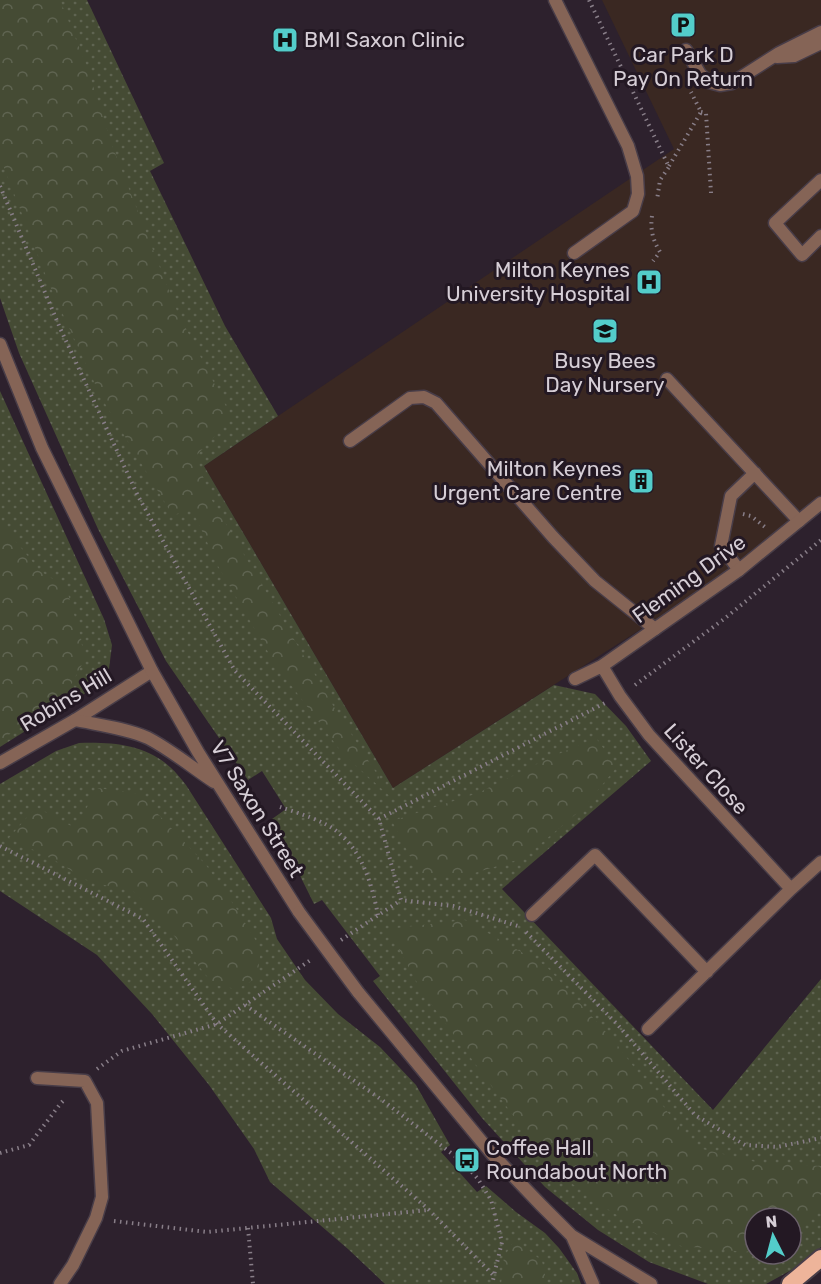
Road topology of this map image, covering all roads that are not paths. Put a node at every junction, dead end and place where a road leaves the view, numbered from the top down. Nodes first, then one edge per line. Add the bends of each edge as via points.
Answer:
1 (555, 0) edge
2 (821, 32) edge
3 (821, 43) edge
4 (686, 50) dead end
5 (772, 58) junction
6 (821, 180) edge
7 (821, 236) edge
8 (574, 253) dead end
9 (0, 344) edge
10 (667, 379) dead end
11 (350, 441) dead end
12 (755, 473) junction
13 (821, 503) edge
14 (799, 521) junction
15 (739, 570) junction
16 (655, 629) junction
17 (602, 666) junction
18 (152, 670) junction
19 (575, 679) dead end
20 (75, 720) junction
21 (0, 763) edge
22 (220, 786) junction
23 (821, 862) edge
24 (791, 890) junction
25 (532, 915) dead end
26 (707, 972) junction
27 (648, 1029) dead end
28 (37, 1078) dead end
29 (572, 1236) junction
30 (821, 1258) edge
31 (60, 1284) edge
32 (593, 1284) edge
33 (651, 1284) edge
34 (790, 1284) edge

1 - 8 street via 628,146 637,176 638,194 633,211
2 - 5 street
3 - 5 street via 794,56
4 - 5 street via 700,74 720,86 732,83
6 - 7 street via 775,223 802,255
9 - 18 street, V7 Saxon Street via 42,448
10 - 12 street
11 - 16 street via 410,398 424,396 436,403 553,537 596,581
12 - 14 street
12 - 15 street via 731,496 721,546
13 - 14 street, Fleming Drive
14 - 15 street, Fleming Drive
15 - 16 street, Fleming Drive
16 - 17 street, Fleming Drive
17 - 19 street, Fleming Drive
17 - 24 street, Lister Close via 649,735
18 - 20 street, Robins Hill
18 - 22 street, V7 Saxon Street
20 - 21 street, Robins Hill
20 - 22 street via 147,738
22 - 29 street, V7 Saxon Street, bridge via 299,912 358,992 492,1154
23 - 24 street
24 - 26 street
25 - 26 street via 595,855
26 - 27 street
28 - 31 street via 85,1082 97,1103 102,1197 96,1218
29 - 32 street, V7 Saxon Street
29 - 33 street, V7 Saxon Street
30 - 34 highway

